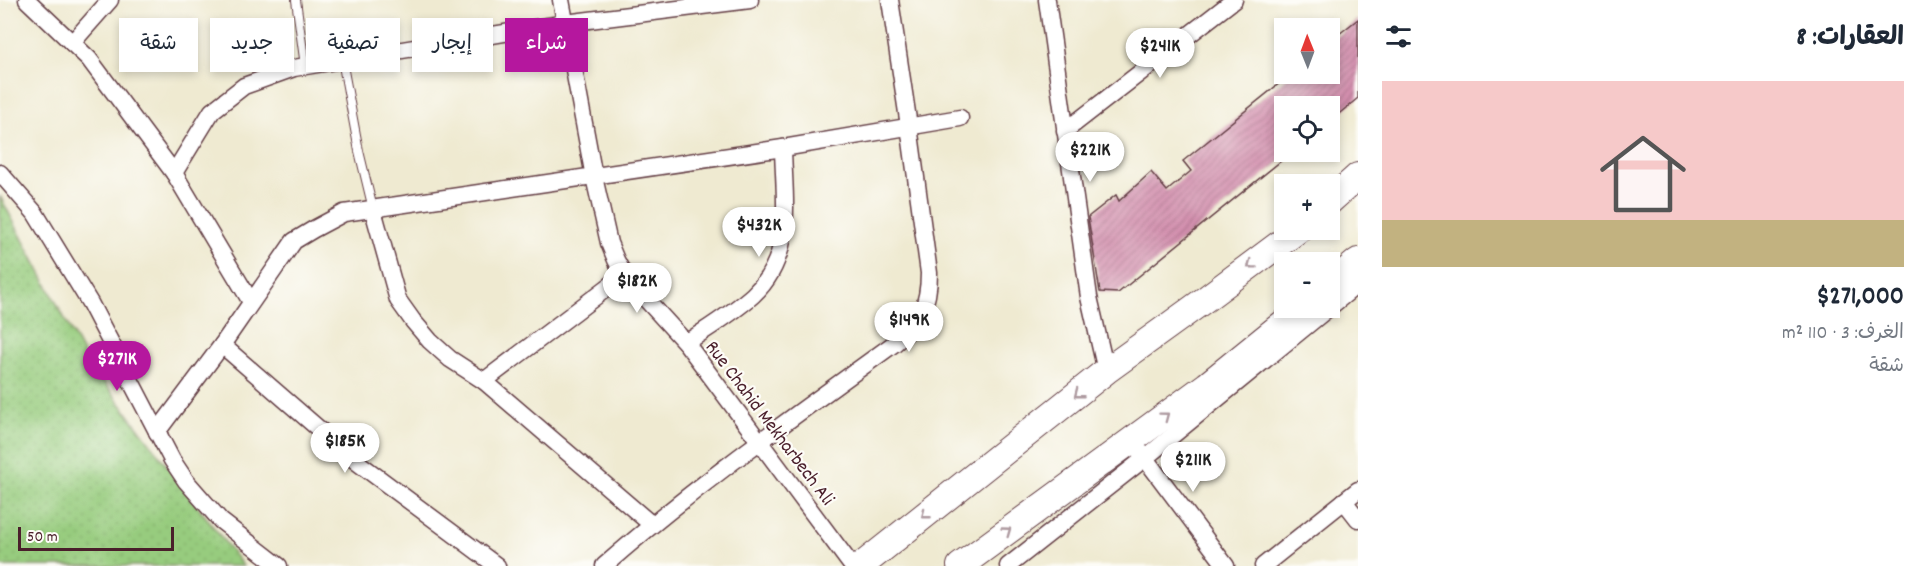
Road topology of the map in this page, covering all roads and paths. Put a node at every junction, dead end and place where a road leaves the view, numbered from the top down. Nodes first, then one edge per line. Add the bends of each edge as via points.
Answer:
1 (27, 0) edge
2 (110, 0) edge
3 (296, 0) edge
4 (561, 0) edge
5 (750, 0) edge
6 (890, 0) edge
7 (1047, 0) edge
8 (1234, 0) edge
9 (727, 2) edge
10 (564, 18) edge
11 (588, 20) edge
12 (505, 33) edge
13 (72, 43) junction
14 (400, 50) edge
15 (305, 66) joint
16 (344, 72) edge
17 (574, 72) edge
18 (960, 118) dead end
19 (909, 126) junction
20 (1065, 131) junction
21 (783, 148) junction
22 (0, 173) edge
23 (174, 173) junction
24 (1358, 176) edge
25 (594, 177) junction
26 (1340, 192) edge
27 (373, 210) junction
28 (1285, 240) edge
29 (1358, 261) edge
30 (624, 275) junction
31 (1340, 276) edge
32 (1358, 284) edge
33 (251, 302) junction
34 (1290, 318) edge
35 (686, 343) junction
36 (222, 345) junction
37 (1106, 371) junction
38 (484, 381) junction
39 (158, 432) junction
40 (759, 442) junction
41 (1138, 450) junction
42 (1358, 490) edge
43 (1344, 501) junction
44 (1358, 519) edge
45 (651, 524) junction
46 (279, 566) edge
47 (497, 566) edge
48 (604, 566) edge
49 (852, 566) edge
50 (861, 566) edge
51 (960, 566) edge
52 (1008, 566) edge
53 (1226, 566) edge
54 (1263, 566) edge

1 - 13 street
2 - 13 street
3 - 15 lane
4 - 10 street, Rue Chahid Mekharbech Ali
5 - 9 street
6 - 19 street
7 - 20 street
8 - 20 street
9 - 11 street
12 - 14 street
13 - 23 street via 89,59
15 - 23 street via 244,86 212,111
16 - 27 lane
17 - 25 street, Rue Chahid Mekharbech Ali
18 - 19 street
19 - 21 street
19 - 40 street via 929,273 921,315 895,343
20 - 37 street via 1089,297
21 - 25 street
21 - 35 street via 784,220 779,258 768,279 752,296
22 - 39 street via 35,213 54,243
23 - 33 street
24 - 26 main road
25 - 27 street
25 - 30 street, Rue Chahid Mekharbech Ali via 609,243
27 - 33 street via 344,213 294,241
27 - 38 street via 398,300 430,341
28 -> 37 main road
29 - 31 main road
30 - 35 street, Rue Chahid Mekharbech Ali
30 - 38 street
32 - 41 street
33 - 36 street
41 -> 34 main road via 1207,385
35 - 40 street, Rue Chahid Mekharbech Ali
36 - 39 street
36 - 47 street via 357,462
37 -> 50 main road
38 - 45 street
39 - 46 street via 186,481 221,521
40 - 45 street
40 - 49 street, Rue Chahid Mekharbech Ali
51 -> 41 main road
41 - 52 street
41 - 53 street
42 - 43 street
43 - 44 street
43 - 54 street
45 - 48 street

